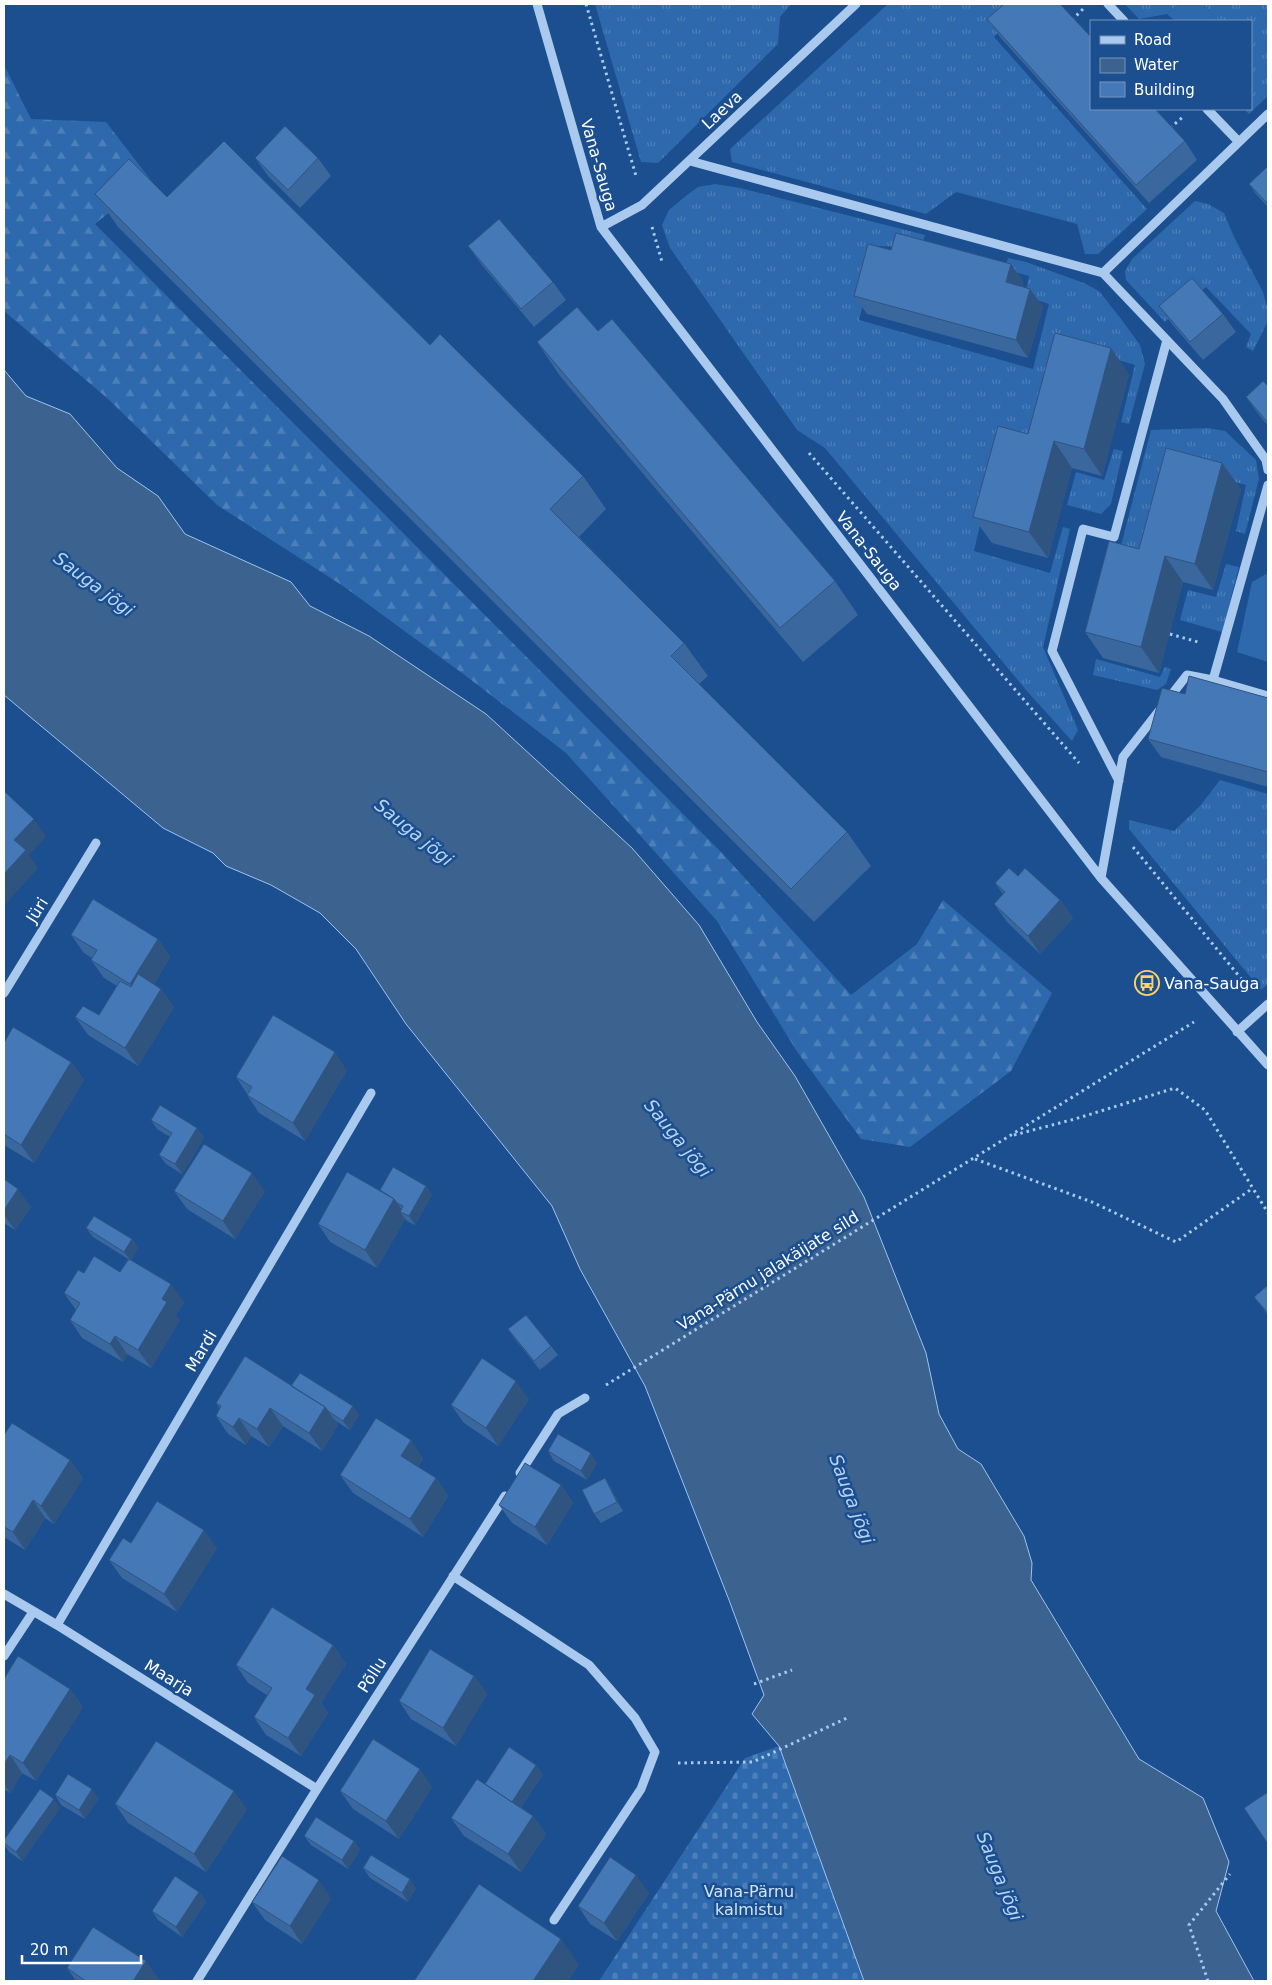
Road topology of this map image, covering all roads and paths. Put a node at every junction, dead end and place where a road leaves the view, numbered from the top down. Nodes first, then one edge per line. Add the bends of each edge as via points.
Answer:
1 (537, 4) edge
2 (586, 4) edge
3 (856, 4) edge
4 (1089, 4) edge
5 (1108, 4) edge
6 (1072, 20) edge
7 (1123, 20) edge
8 (1208, 110) edge
9 (1268, 114) edge
10 (1184, 115) dead end
11 (1170, 129) edge
12 (1239, 142) junction
13 (690, 161) junction
14 (642, 205) junction
15 (600, 227) junction
16 (663, 268) dead end
17 (1102, 273) junction
18 (1167, 340) junction
19 (806, 450) dead end
20 (1268, 470) edge
21 (1268, 485) edge
22 (1213, 680) junction
23 (1268, 696) edge
24 (1079, 763) dead end
25 (1119, 781) junction
26 (1112, 821) junction
27 (96, 843) dead end
28 (1101, 878) junction
29 (4, 993) edge
30 (1267, 1005) edge
31 (1216, 1008) junction
32 (1237, 1032) junction
33 (1268, 1065) edge
34 (371, 1093) dead end
35 (1011, 1136) junction
36 (974, 1159) junction
37 (1252, 1188) junction
38 (1268, 1213) edge
39 (585, 1398) joint
40 (453, 1576) junction
41 (4, 1594) edge
42 (33, 1612) junction
43 (56, 1625) junction
44 (4, 1656) edge
45 (792, 1670) dead end
46 (754, 1684) dead end
47 (847, 1718) dead end
48 (650, 1765) junction
49 (316, 1789) junction
50 (1230, 1874) dead end
51 (554, 1920) dead end
52 (196, 1981) edge
53 (1208, 1981) edge

1 - 15 street, Vana-Sauga
2 - 14 path via 636,174
3 - 13 street, Laeva
4 - 6 path
5 - 7 street
8 - 12 street
9 - 12 street
10 - 11 path
12 - 17 street
13 - 14 street, Laeva
13 - 17 street
14 - 15 street, Laeva
14 - 16 path via 654,232
15 - 28 street, Vana-Sauga
17 - 18 street
18 - 20 street via 1222,399 1266,460
18 - 25 street via 1114,537 1083,530 1052,651
19 - 24 path
21 - 22 street
22 - 23 street
22 - 25 street via 1187,675 1123,757
25 - 26 street
26 - 28 street
26 - 30 path
27 - 29 street, Jüri
28 - 31 street, Vana-Sauga
30 - 32 street
31 - 32 street, Vana-Sauga
31 - 35 path, Vana-Pärnu jalakäijate sild
32 - 33 street, Vana-Sauga
34 - 43 street, Mardi
35 - 36 path, Vana-Pärnu jalakäijate sild
35 - 37 path via 1176,1088 1205,1110
36 - 37 path via 1092,1202 1176,1242
36 - 39 path, Vana-Pärnu jalakäijate sild
37 - 38 path
39 - 40 street, Põllu via 558,1414
40 - 48 street via 588,1665 634,1718 655,1752
40 - 49 street, Põllu
41 - 42 street, Maarja
42 - 43 street, Maarja
42 - 44 street
43 - 49 street, Maarja
45 - 46 path
47 - 48 path via 753,1762
48 - 51 street via 641,1789
49 - 52 street, Põllu
50 - 53 path via 1189,1925

